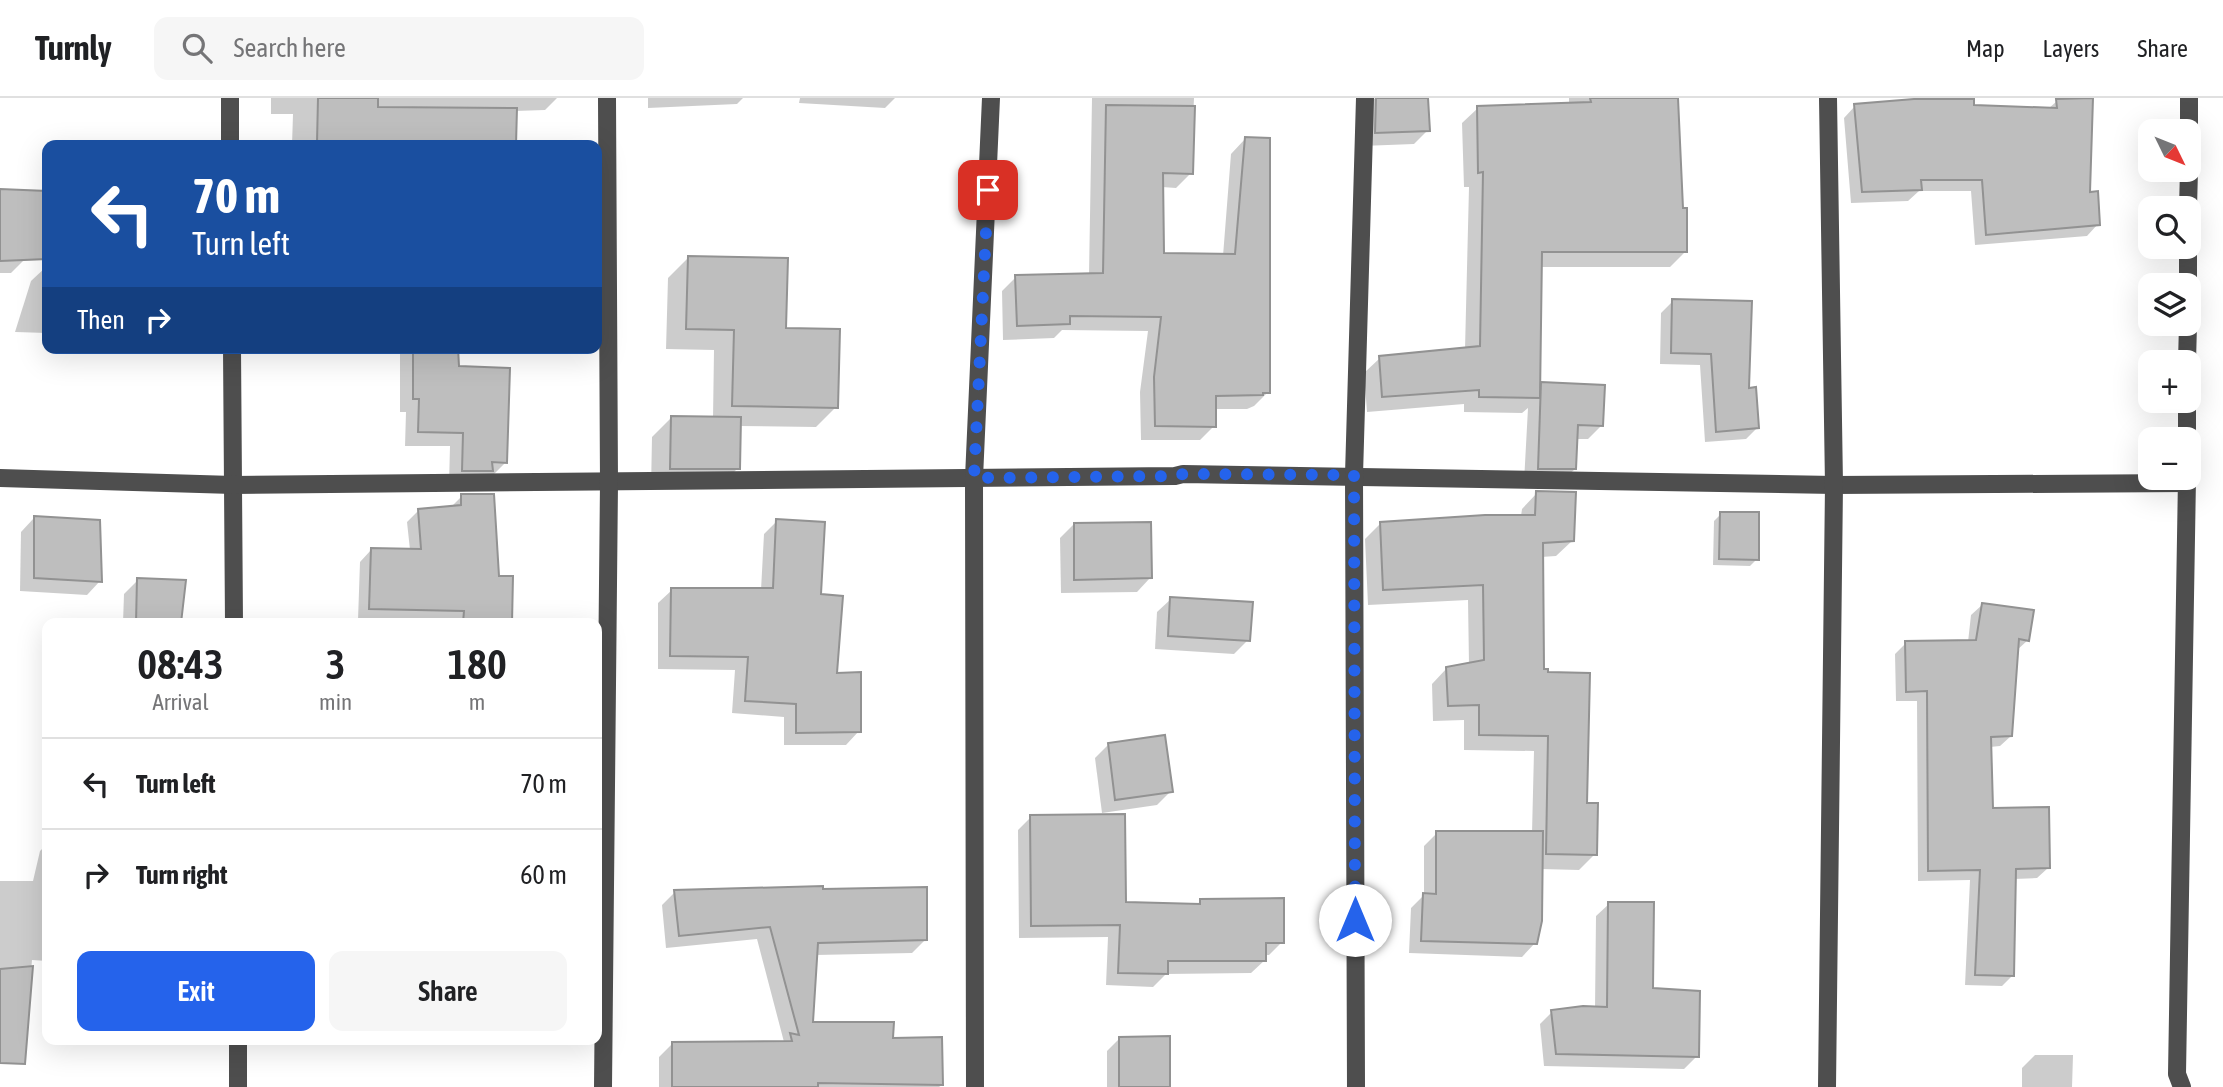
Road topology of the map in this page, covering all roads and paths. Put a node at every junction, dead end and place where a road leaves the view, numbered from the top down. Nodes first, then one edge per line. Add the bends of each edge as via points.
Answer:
1 (230, 98) edge
2 (607, 98) edge
3 (991, 98) edge
4 (1365, 98) edge
5 (1828, 98) edge
6 (2189, 98) edge
7 (2189, 119) edge
8 (230, 140) edge
9 (232, 354) edge
10 (1354, 475) junction
11 (0, 478) edge
12 (974, 478) junction
13 (2138, 481) edge
14 (609, 483) junction
15 (233, 485) junction
16 (1834, 485) junction
17 (2187, 490) edge
18 (234, 618) edge
19 (238, 1045) edge
20 (238, 1087) edge
21 (603, 1087) edge
22 (975, 1087) edge
23 (1356, 1087) edge
24 (1827, 1087) edge
25 (2182, 1087) edge

1 - 8 street
2 - 14 street
3 - 12 street
4 - 10 street
5 - 16 street
6 - 7 street
9 - 15 street
10 - 12 street
10 - 16 street
10 - 23 street
11 - 15 street
12 - 14 street
12 - 22 street
13 - 16 street
14 - 15 street
14 - 21 street
15 - 18 street
16 - 24 street
17 - 25 street via 2177,1074
19 - 20 street

